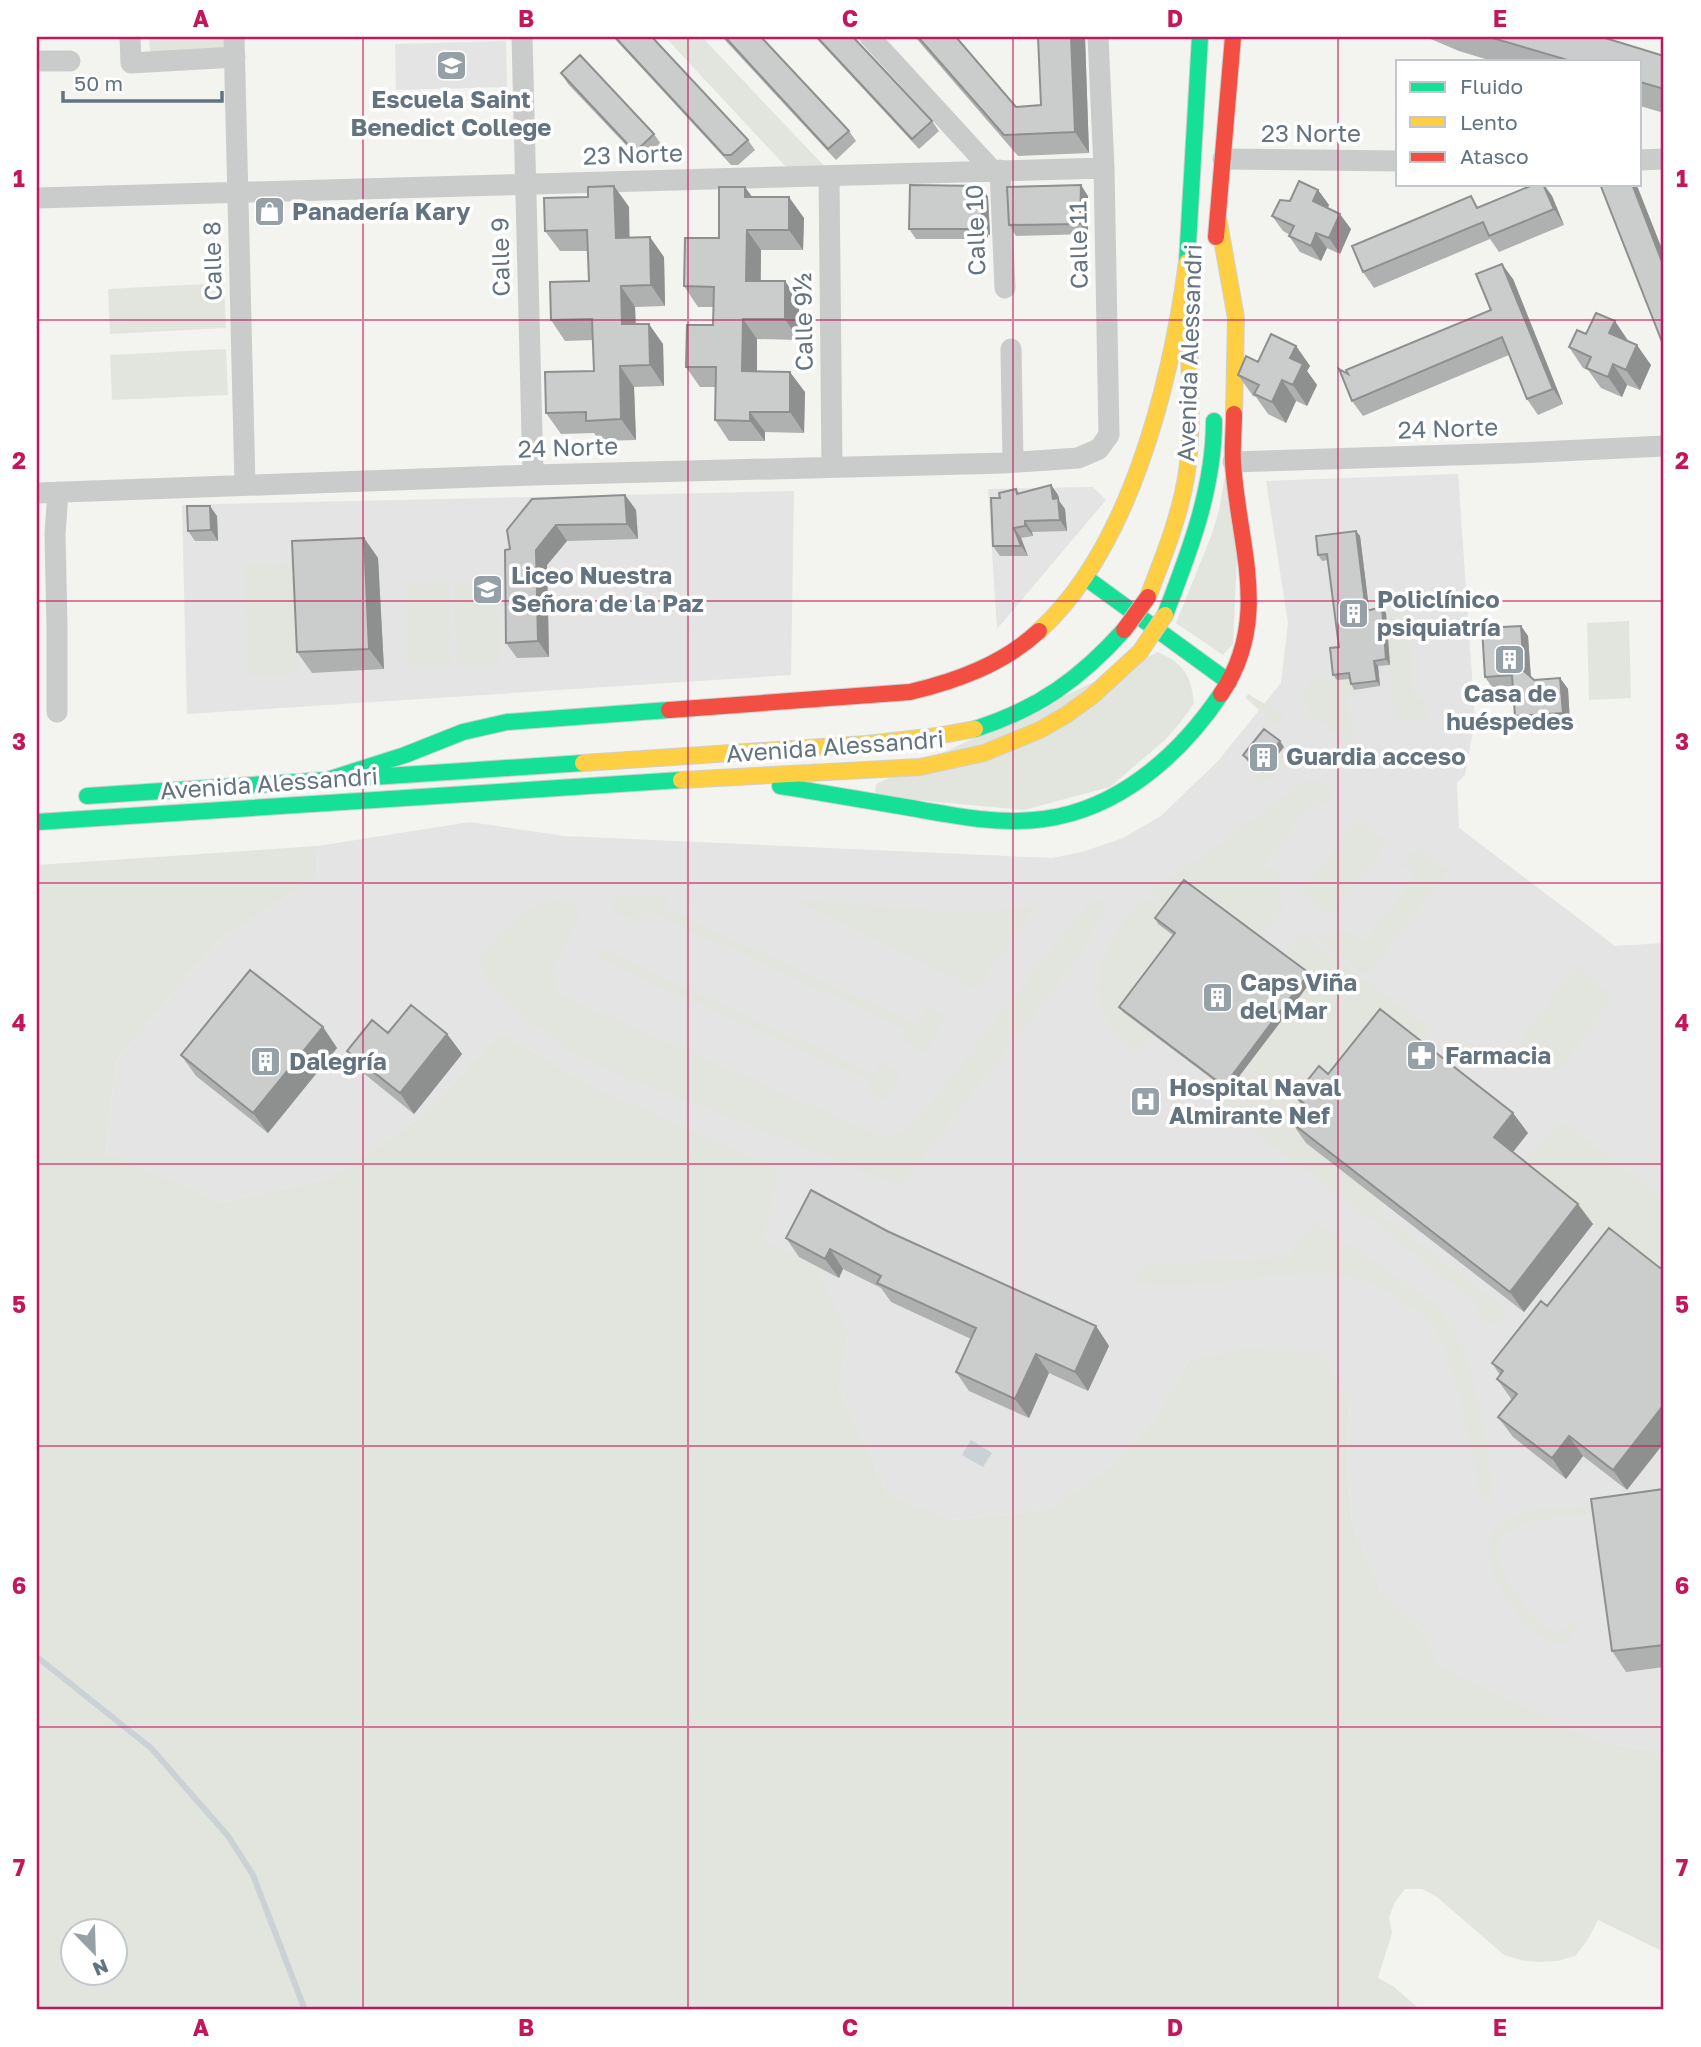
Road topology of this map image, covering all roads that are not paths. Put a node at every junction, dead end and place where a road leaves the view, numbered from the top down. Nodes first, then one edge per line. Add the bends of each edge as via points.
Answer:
1 (130, 37) edge
2 (522, 37) edge
3 (870, 37) edge
4 (1098, 37) edge
5 (1200, 37) edge
6 (1233, 37) edge
7 (234, 47) edge
8 (37, 61) edge
9 (70, 61) dead end
10 (1223, 159) junction
11 (1664, 159) edge
12 (1642, 160) edge
13 (1396, 161) edge
14 (1104, 168) junction
15 (996, 170) junction
16 (829, 176) junction
17 (526, 184) junction
18 (238, 192) junction
19 (37, 198) edge
20 (1218, 217) junction
21 (1187, 262) junction
22 (1005, 288) dead end
23 (1216, 290) dead end
24 (1010, 349) dead end
25 (1214, 411) dead end
26 (1664, 446) edge
27 (1099, 449) joint
28 (1013, 462) junction
29 (1233, 462) junction
30 (832, 466) junction
31 (533, 475) junction
32 (245, 485) junction
33 (47, 492) edge
34 (46, 533) edge
35 (1086, 578) junction
36 (47, 626) edge
37 (1229, 682) junction
38 (57, 712) dead end
39 (727, 777) junction
40 (327, 780) junction
41 (77, 797) dead end
42 (37, 822) edge

1 - 7 street via 131,63
2 - 17 street, Calle 9
3 - 15 street
4 - 14 street, Calle 11
5 - 21 main road, Avenida Alessandri
6 - 10 main road, Avenida Alessandri
7 - 18 street, Calle 8
8 - 9 street
10 - 13 street, 23 Norte
10 - 20 main road, Avenida Alessandri
11 - 12 street
14 - 15 street, 23 Norte
14 - 27 street, Calle 11 via 1109,435
15 - 16 street, 23 Norte
15 - 22 street, Calle 10
16 - 17 street, 23 Norte
16 - 30 street, Calle 9½
17 - 18 street, 23 Norte
17 - 31 street, Calle 9
18 - 19 street, 23 Norte
18 - 32 street, Calle 8
20 - 23 main road, Avenida Alessandri
20 - 29 main road via 1236,318
21 - 35 main road via 1173,355 1151,434 1109,536
21 - 40 main road, Avenida Alessandri, bridge via 1191,433 1186,479 1172,532 1148,597 1105,652 1060,691 989,725 948,735
24 - 28 street
25 - 39 main road, Avenida Alessandri, bridge via 1213,457 1204,497 1165,615 1140,652 1095,695 1013,744 952,762
26 - 29 street, 24 Norte
27 - 28 street, 24 Norte via 1079,458
28 - 30 street, 24 Norte
29 - 37 main road via 1250,597 1248,628
30 - 31 street, 24 Norte
31 - 32 street, 24 Norte
32 - 33 street, 24 Norte
33 - 34 street
34 - 36 street
35 - 37 main road
35 - 40 main road via 1054,618 1014,651 939,686 882,695 508,722 463,732
36 - 38 street
37 - 39 main road via 1182,744 1143,778 1094,806 1046,819 967,818
39 - 42 main road, Avenida Alessandri
40 - 41 main road, Avenida Alessandri

